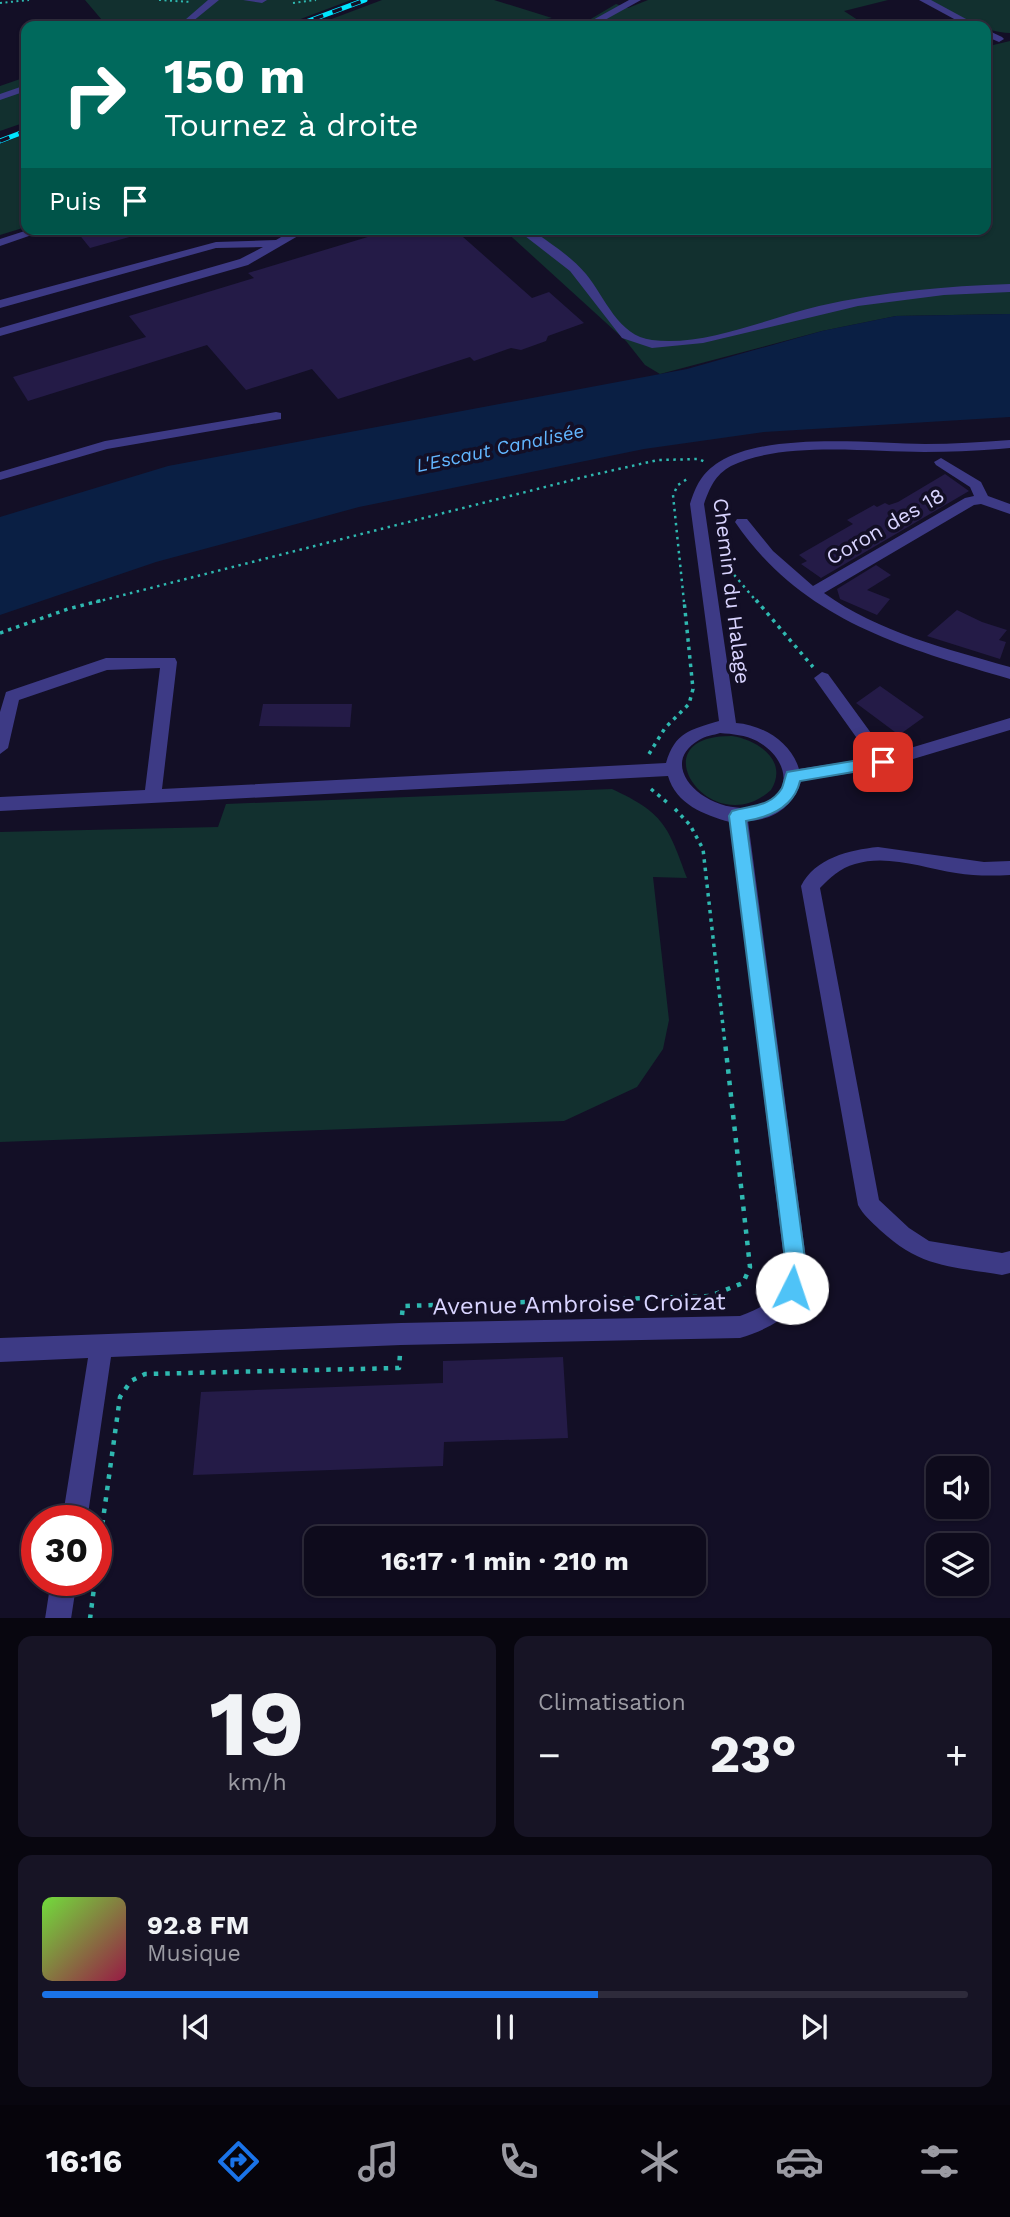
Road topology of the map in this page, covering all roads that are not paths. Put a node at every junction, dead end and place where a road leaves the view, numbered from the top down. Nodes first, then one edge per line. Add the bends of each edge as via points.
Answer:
1 (215, 0) edge
2 (248, 0) edge
3 (636, 0) edge
4 (924, 0) edge
5 (202, 1) edge
6 (261, 1) edge
7 (178, 21) edge
8 (188, 21) edge
9 (596, 21) edge
10 (965, 21) edge
11 (991, 35) edge
12 (999, 40) dead end
13 (21, 91) edge
14 (0, 97) edge
15 (25, 235) edge
16 (294, 235) edge
17 (530, 235) edge
18 (0, 243) edge
19 (280, 243) junction
20 (1010, 288) edge
21 (0, 304) edge
22 (0, 332) edge
23 (276, 416) dead end
24 (1010, 444) edge
25 (941, 462) dead end
26 (0, 475) edge
27 (982, 499) junction
28 (1010, 509) edge
29 (742, 522) dead end
30 (811, 594) junction
31 (1010, 673) edge
32 (822, 678) road end
33 (1010, 724) edge
34 (728, 727) junction
35 (0, 748) edge
36 (883, 762) junction
37 (674, 769) junction
38 (793, 776) junction
39 (153, 796) junction
40 (0, 804) edge
41 (737, 816) junction
42 (1010, 868) edge
43 (1010, 1262) edge
44 (101, 1347) junction
45 (0, 1350) edge
46 (76, 1505) edge
47 (62, 1596) edge
48 (58, 1618) edge

1 - 8 street
2 - 6 street
3 - 9 street
4 - 10 street
5 - 7 street
11 - 12 street
13 - 14 street
15 - 18 street
16 - 19 street
17 - 20 street via 574,269 624,334 647,344 699,340 834,306 945,290
19 - 21 street via 216,245
19 - 22 street via 244,262
23 - 26 street via 105,445
24 - 34 street, Chemin du Halage via 794,446 745,457 704,481 698,491 703,549
25 - 27 street via 978,487
27 - 28 street
27 - 30 street, Coron des 18 via 970,501
29 - 30 street via 769,558
30 - 31 street via 889,635
32 - 36 street
33 - 36 street
34 - 37 street via 705,730 686,741 677,751
34 - 38 street via 752,731 774,742 788,758
35 - 39 street via 12,696 106,664 169,662
36 - 38 street
37 - 39 street
37 - 41 street via 680,787 697,803
38 - 41 street via 780,803 761,813
39 - 40 street
41 - 44 street, Avenue Ambroise Croizat via 795,1259 792,1288 767,1317 740,1327 401,1334
42 - 43 street via 964,869 877,852 838,860 810,886 869,1205 925,1251
44 - 45 street, Avenue Ambroise Croizat
44 - 46 street
47 - 48 street

